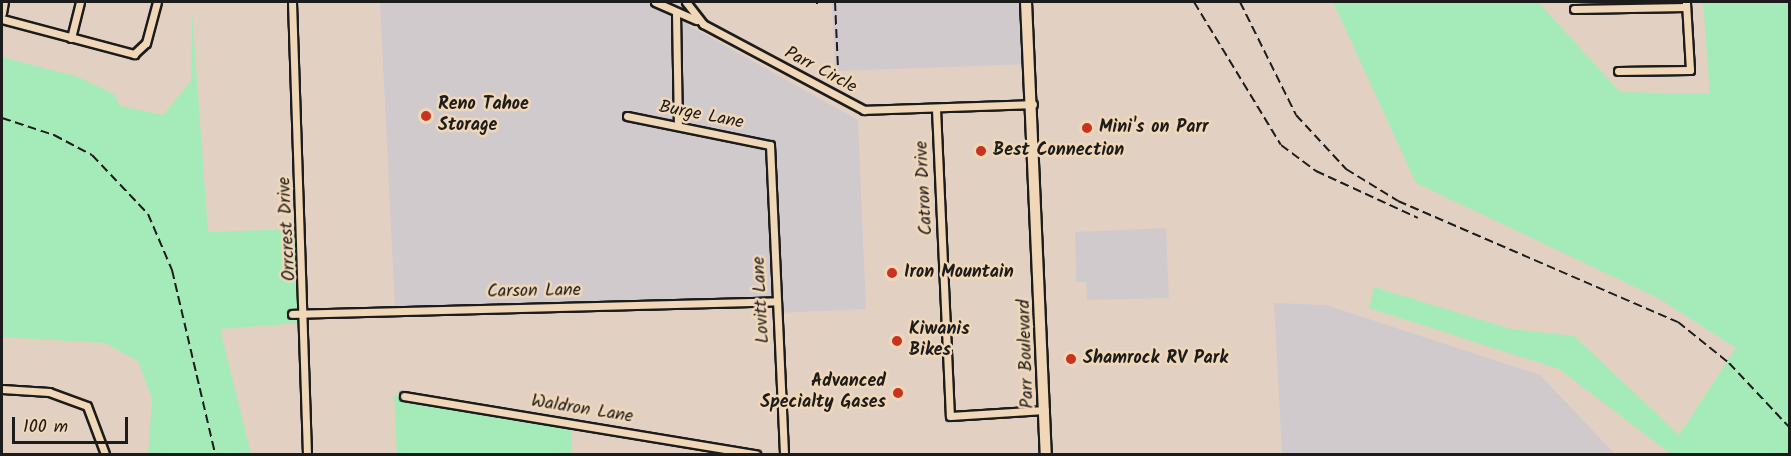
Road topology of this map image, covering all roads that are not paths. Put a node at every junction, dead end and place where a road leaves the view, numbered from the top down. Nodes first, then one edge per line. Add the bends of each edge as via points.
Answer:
1 (4, 2) edge
2 (80, 2) edge
3 (157, 2) edge
4 (292, 2) edge
5 (655, 2) edge
6 (686, 2) edge
7 (1026, 2) edge
8 (1686, 4) edge
9 (1574, 9) dead end
10 (2, 13) edge
11 (676, 13) junction
12 (2, 19) edge
13 (697, 20) junction
14 (71, 38) junction
15 (1618, 71) dead end
16 (1033, 104) junction
17 (936, 108) junction
18 (627, 116) dead end
19 (678, 126) junction
20 (770, 145) joint
21 (777, 301) junction
22 (306, 313) junction
23 (292, 314) dead end
24 (2, 389) edge
25 (404, 396) dead end
26 (1046, 411) junction
27 (105, 454) edge
28 (307, 454) edge
29 (756, 454) edge
30 (784, 454) edge
31 (1046, 454) edge

1 - 10 street
2 - 14 street
3 - 14 street via 146,43 137,53
4 - 22 street, Orrcrest Drive
5 - 11 street
6 - 13 street, Parr Circle
7 - 16 main road, Parr Boulevard
8 - 9 street
8 - 15 street via 1690,70
11 - 13 street
11 - 19 street
12 - 14 street
13 - 17 street, Parr Circle via 853,106 876,111
16 - 17 street, Parr Circle
16 - 26 main road, Parr Boulevard
17 - 26 street, Catron Drive via 950,416
18 - 19 street, Burge Lane
19 - 20 street, Burge Lane
20 - 21 street, Lovitt Lane
21 - 22 street, Carson Lane
21 - 30 street, Lovitt Lane
22 - 23 street, Carson Lane
22 - 28 street, Orrcrest Drive
24 - 27 street via 49,392 87,405
25 - 29 street, Waldron Lane
26 - 31 main road, Parr Boulevard

